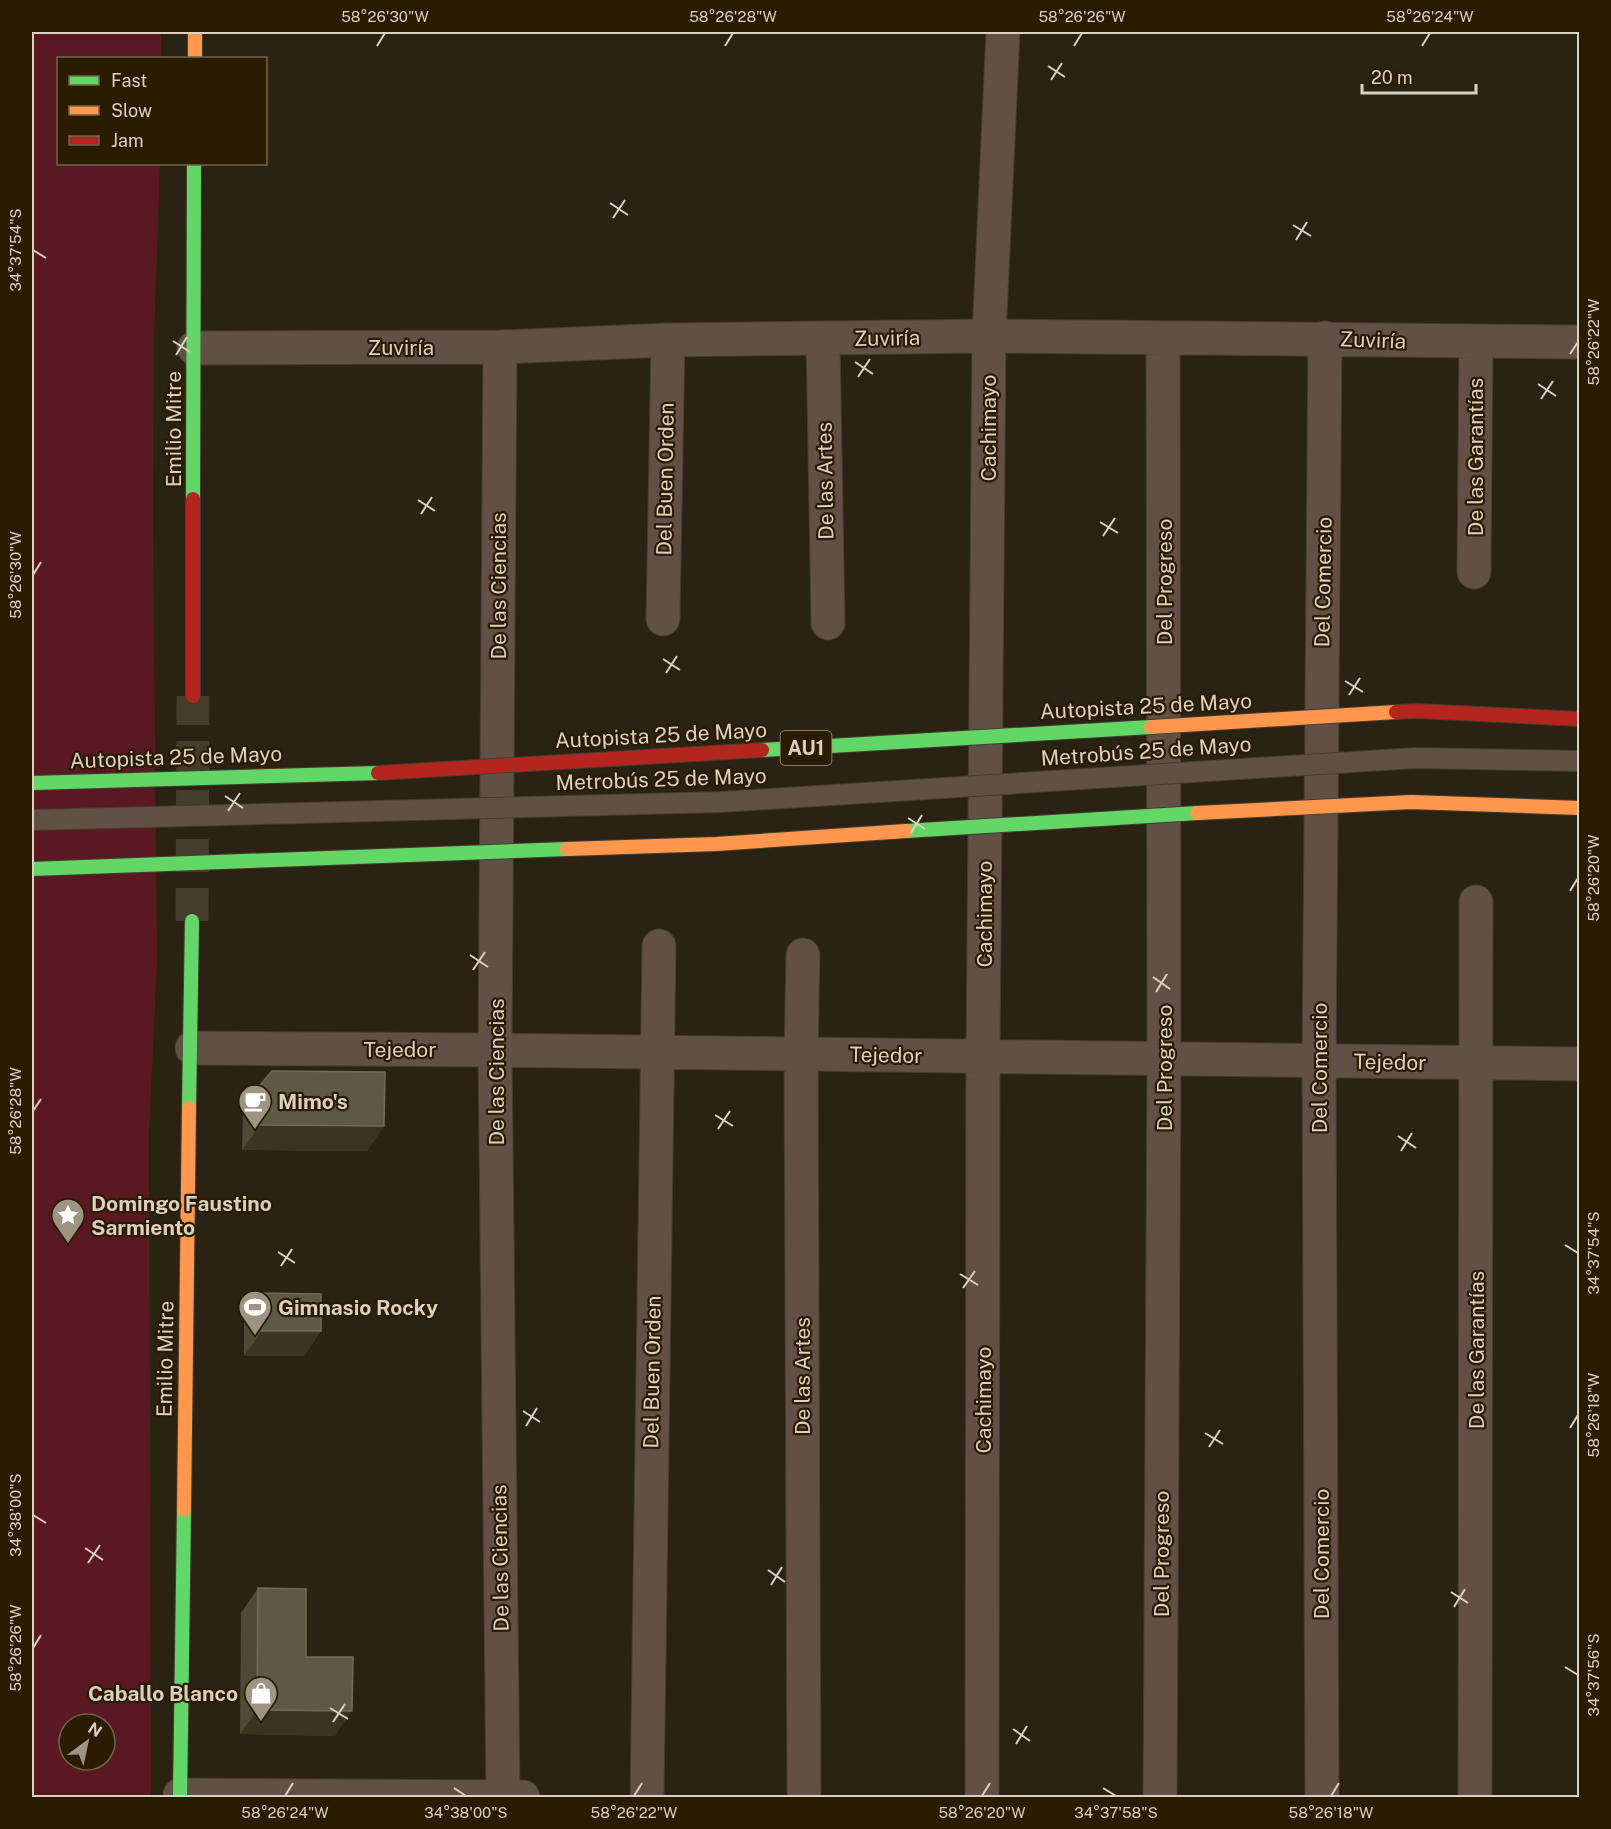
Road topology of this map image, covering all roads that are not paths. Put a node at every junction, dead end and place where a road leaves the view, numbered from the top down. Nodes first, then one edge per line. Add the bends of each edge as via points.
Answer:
1 (195, 32) edge
2 (1003, 32) edge
3 (195, 57) edge
4 (194, 165) edge
5 (989, 336) junction
6 (1163, 338) junction
7 (1325, 338) junction
8 (823, 339) junction
9 (668, 340) junction
10 (1476, 342) junction
11 (1580, 342) edge
12 (500, 347) junction
13 (194, 348) junction
14 (1474, 572) dead end
15 (663, 619) dead end
16 (828, 623) dead end
17 (193, 696) tunnel mouth
18 (1580, 719) edge
19 (1580, 761) edge
20 (32, 783) edge
21 (1580, 808) edge
22 (32, 820) edge
23 (32, 869) edge
24 (1476, 902) dead end
25 (192, 921) tunnel mouth
26 (659, 946) dead end
27 (803, 955) dead end
28 (192, 1048) junction
29 (495, 1050) junction
30 (656, 1052) junction
31 (801, 1054) junction
32 (983, 1056) junction
33 (1164, 1059) junction
34 (1319, 1061) junction
35 (1476, 1063) junction
36 (1580, 1065) edge
37 (180, 1796) edge
38 (503, 1797) edge
39 (525, 1797) edge
40 (647, 1797) edge
41 (804, 1797) edge
42 (982, 1797) edge
43 (1160, 1797) edge
44 (1322, 1797) edge
45 (1475, 1797) edge

1 - 3 main road
2 - 5 street, Cachimayo
4 - 13 main road, Emilio Mitre
5 - 6 street, Zuviría
5 - 8 street, Zuviría
5 - 32 street, Cachimayo
6 - 7 street, Zuviría
6 - 33 street, Del Progreso
7 - 10 street, Zuviría
7 - 34 street, Del Comercio
8 - 9 street, Zuviría
8 - 16 street, De las Artes
9 - 12 street, Zuviría
9 - 15 street, Del Buen Orden
10 - 11 street, Zuviría
10 - 14 street, De las Garantías
12 - 13 street, Zuviría
12 - 29 street, De las Ciencias
13 - 17 main road, Emilio Mitre
18 - 20 main road, Autopista 25 de Mayo / AU1, bridge via 1417,711 407,771
19 - 22 lane, Metrobús 25 de Mayo, bridge via 1414,758 721,802
21 - 23 main road, bridge via 1411,802 716,844
24 - 35 street, De las Garantías
25 - 28 main road, Emilio Mitre
26 - 30 street, Del Buen Orden
27 - 31 street, De las Artes
28 - 29 street, Tejedor
28 - 37 main road, Emilio Mitre
29 - 30 street, Tejedor
29 - 38 street, De las Ciencias
30 - 31 street, Tejedor
30 - 40 street, Del Buen Orden
31 - 32 street, Tejedor
31 - 41 street, De las Artes
32 - 33 street, Tejedor
32 - 42 street, Cachimayo
33 - 34 street, Tejedor
33 - 43 street, Del Progreso
34 - 35 street, Tejedor
34 - 44 street, Del Comercio
35 - 36 street, Tejedor
35 - 45 street, De las Garantías
37 - 38 street
38 - 39 street

